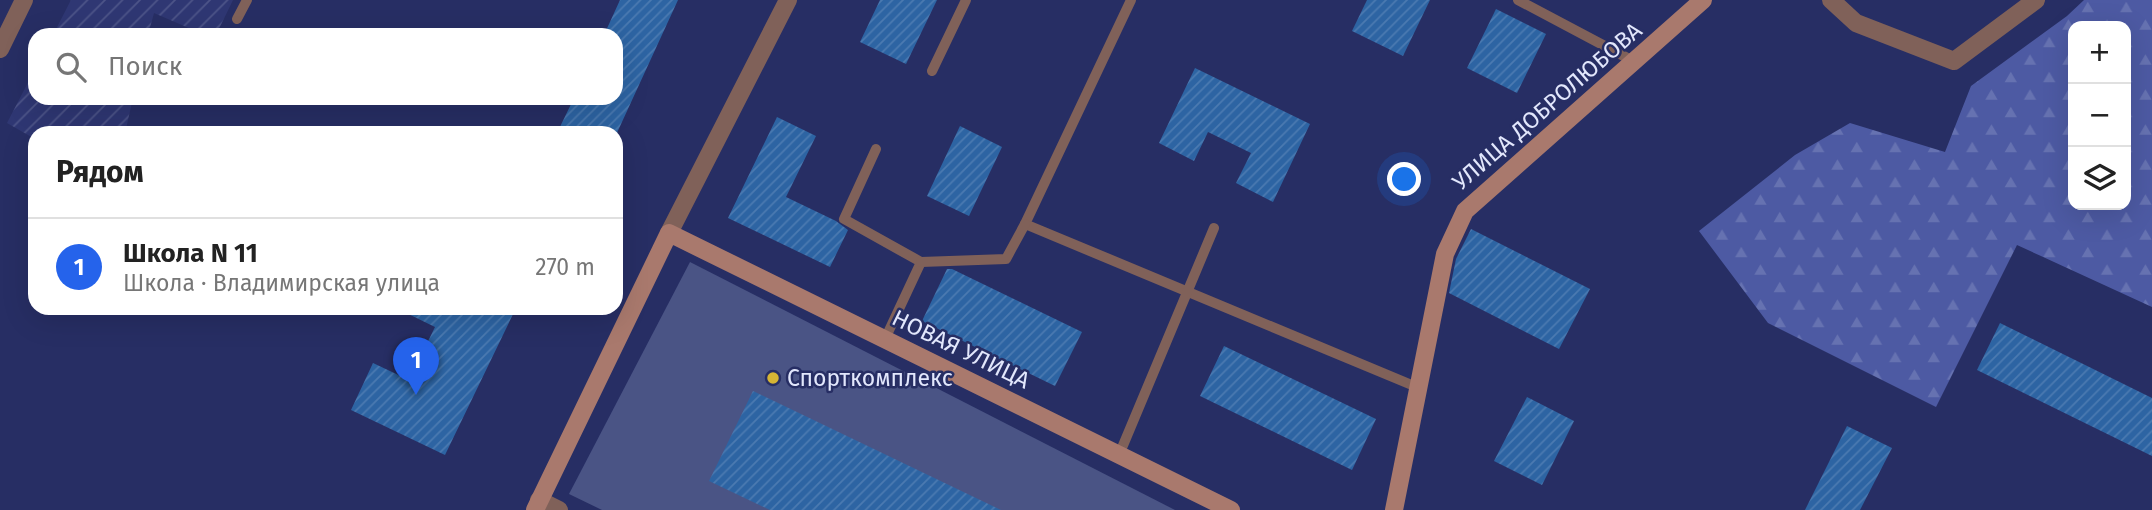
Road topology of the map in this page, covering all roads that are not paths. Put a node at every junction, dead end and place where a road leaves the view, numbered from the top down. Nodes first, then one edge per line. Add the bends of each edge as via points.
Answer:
1 (24, 0) edge
2 (247, 0) edge
3 (788, 0) edge
4 (967, 0) edge
5 (1131, 0) edge
6 (1518, 0) edge
7 (1703, 0) edge
8 (1831, 0) edge
9 (2036, 0) edge
10 (237, 19) dead end
11 (0, 49) edge
12 (1635, 62) junction
13 (932, 71) dead end
14 (876, 149) dead end
15 (1025, 224) junction
16 (1214, 228) dead end
17 (669, 233) junction
18 (921, 262) junction
19 (1188, 291) junction
20 (885, 339) junction
21 (1419, 388) junction
22 (1119, 455) junction
23 (537, 505) edge
24 (559, 510) edge
25 (1231, 510) edge
26 (1394, 510) edge

1 - 11 street
2 - 10 lane
3 - 17 street
4 - 13 lane
5 - 15 lane
6 - 12 lane
7 - 12 street, УЛИЦА ДОБРОЛЮБОВА
8 - 9 street via 1856,23 1954,61
12 - 21 street, УЛИЦА ДОБРОЛЮБОВА via 1465,211 1445,254
14 - 18 lane via 844,219
15 - 18 lane via 1006,259
15 - 19 lane
16 - 19 lane
17 - 20 street, НОВАЯ УЛИЦА
17 - 23 street
18 - 20 lane
19 - 21 lane
19 - 22 lane
20 - 22 street, НОВАЯ УЛИЦА
21 - 26 street, УЛИЦА ДОБРОЛЮБОВА
22 - 25 street, НОВАЯ УЛИЦА
23 - 24 street

